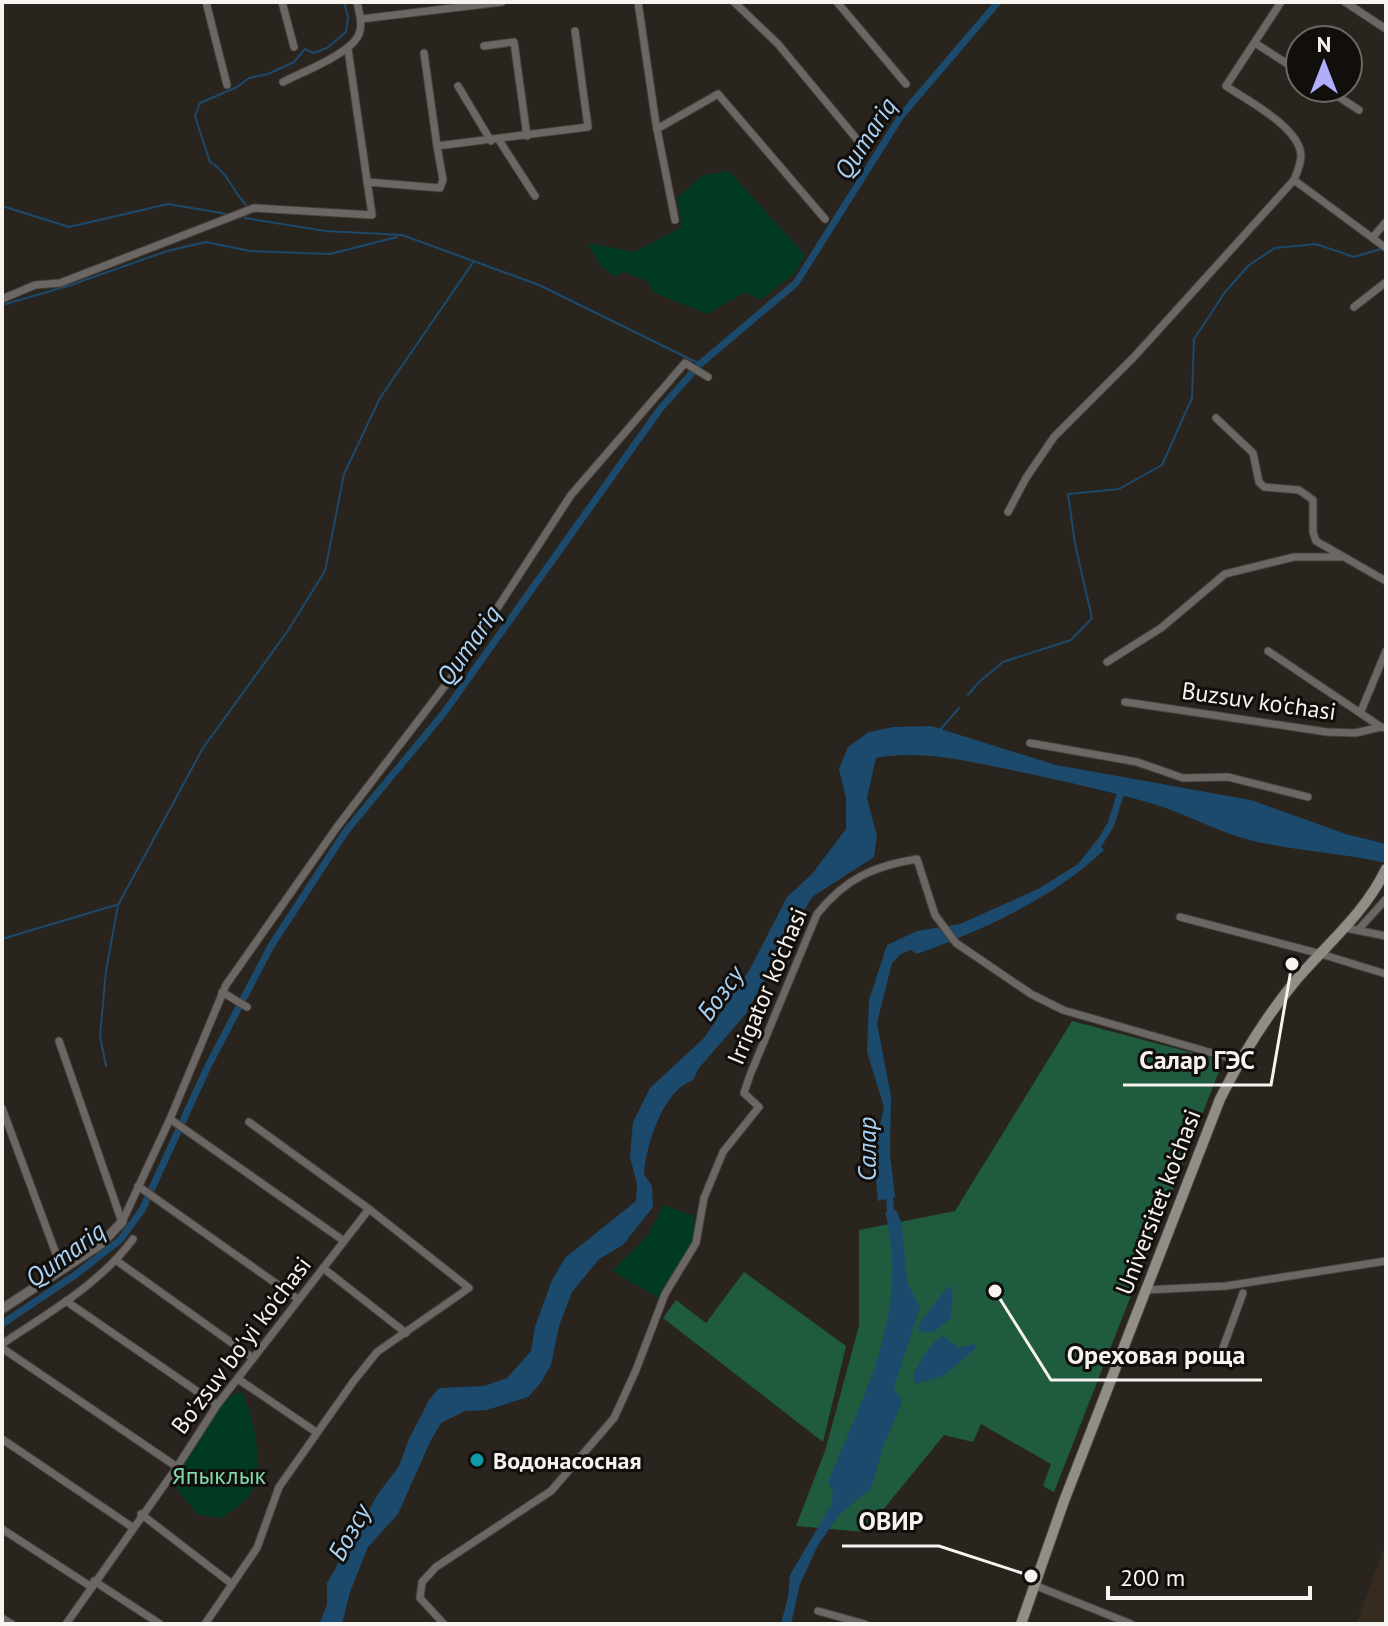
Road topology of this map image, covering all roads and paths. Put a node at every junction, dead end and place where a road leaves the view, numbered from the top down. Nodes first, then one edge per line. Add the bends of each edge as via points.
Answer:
1 (206, 2) edge
2 (282, 2) edge
3 (357, 2) edge
4 (502, 2) edge
5 (638, 2) edge
6 (734, 2) edge
7 (837, 2) edge
8 (1281, 2) edge
9 (1345, 2) edge
10 (361, 19) junction
11 (1386, 29) edge
12 (575, 31) dead end
13 (1255, 43) junction
14 (484, 46) dead end
15 (294, 47) dead end
16 (348, 49) junction
17 (424, 53) dead end
18 (1284, 62) edge
19 (283, 82) dead end
20 (906, 84) dead end
21 (227, 85) dead end
22 (458, 86) dead end
23 (1350, 104) edge
24 (1359, 110) dead end
25 (657, 129) junction
26 (527, 136) junction
27 (495, 141) junction
28 (437, 146) junction
29 (865, 149) dead end
30 (1294, 180) junction
31 (367, 182) junction
32 (535, 196) dead end
33 (825, 219) dead end
34 (675, 220) dead end
35 (1386, 222) edge
36 (1374, 238) junction
37 (1386, 248) edge
38 (1386, 282) edge
39 (2, 299) edge
40 (1354, 307) dead end
41 (708, 377) dead end
42 (1216, 418) dead end
43 (1008, 512) dead end
44 (1342, 557) junction
45 (1386, 581) edge
46 (1268, 651) dead end
47 (1386, 651) edge
48 (1107, 662) dead end
49 (1125, 702) dead end
50 (1361, 711) junction
51 (1384, 728) edge
52 (1030, 743) dead end
53 (1308, 797) dead end
54 (1384, 873) edge
55 (1386, 899) edge
56 (1180, 917) dead end
57 (1346, 928) junction
58 (1359, 929) junction
59 (1386, 936) edge
60 (1321, 954) junction
61 (1386, 974) edge
62 (225, 994) junction
63 (247, 1007) dead end
64 (59, 1041) dead end
65 (1240, 1061) junction
66 (2, 1108) edge
67 (172, 1120) junction
68 (249, 1122) dead end
69 (140, 1188) junction
70 (369, 1209) junction
71 (122, 1222) junction
72 (133, 1239) dead end
73 (344, 1241) junction
74 (117, 1261) junction
75 (1386, 1261) edge
76 (323, 1268) junction
77 (62, 1270) junction
78 (1145, 1290) junction
79 (1243, 1293) dead end
80 (298, 1299) junction
81 (66, 1301) junction
82 (2, 1309) edge
83 (406, 1333) junction
84 (2, 1346) edge
85 (1220, 1356) dead end
86 (253, 1358) junction
87 (238, 1379) junction
88 (217, 1405) junction
89 (316, 1432) junction
90 (2, 1439) edge
91 (177, 1467) junction
92 (141, 1514) junction
93 (132, 1527) junction
94 (2, 1529) edge
95 (92, 1584) junction
96 (232, 1584) junction
97 (1034, 1585) junction
98 (818, 1611) dead end
99 (2, 1618) edge
100 (12, 1624) edge
101 (66, 1624) edge
102 (160, 1624) edge
103 (205, 1624) edge
104 (444, 1624) edge
105 (865, 1624) edge
106 (1021, 1624) edge
107 (1131, 1624) edge

1 - 21 street
2 - 15 street
3 - 10 street
4 - 10 street
5 - 25 street
6 - 29 street via 778,44
7 - 20 street
8 - 13 street
9 - 11 street
10 - 16 street via 359,34
12 - 26 street via 588,127
13 - 18 street
13 - 30 street via 1226,86 1297,141 1301,158
14 - 26 street via 514,42
16 - 19 street
16 - 31 street
17 - 28 street
22 - 27 street
23 - 24 street
25 - 33 street via 718,94
25 - 34 street
26 - 27 street
27 - 28 street
27 - 32 street
28 - 31 street via 440,188
30 - 36 street
30 - 43 street via 1054,437
31 - 39 street via 372,215 254,208 60,283 35,285
35 - 36 street
36 - 37 street
38 - 40 street
41 - 62 street via 685,363 571,495 457,670 337,827
42 - 44 street via 1253,453 1264,487 1299,490 1313,500 1316,541
44 - 45 street
44 - 48 street via 1294,557 1225,574 1161,628
46 - 50 street
47 - 50 street
49 - 51 street, Buzsuv ko'chasi via 1327,732
50 - 51 street
52 - 53 street via 1137,762 1183,778 1228,777
54 - 57 main road, Universitet ko'chasi
55 - 58 street
56 - 60 street
57 - 58 street
57 - 60 main road, Universitet ko'chasi
58 - 59 street
60 - 61 street
60 - 65 main road, Universitet ko'chasi via 1296,980
62 - 63 street
62 - 67 street
64 - 71 street
65 - 78 main road, Universitet ko'chasi
65 - 104 street, Irrigator ko'chasi via 1063,1010 1031,994 956,943 935,915 917,859 865,873 833,894 817,914 750,1075 744,1093 759,1107 723,1152 704,1198 696,1243 665,1294 614,1418 551,1491 436,1567 422,1582 420,1598
66 - 77 street
67 - 69 street
67 - 73 street
68 - 70 street
69 - 71 street
69 - 80 street
70 - 73 street, Bo'zsuv bo'yi ko'chasi
70 - 83 street via 469,1288
71 - 77 street via 101,1244
72 - 74 street
73 - 76 street, Bo'zsuv bo'yi ko'chasi
74 - 81 street
74 - 86 street
75 - 78 street via 1226,1286
76 - 80 street, Bo'zsuv bo'yi ko'chasi
76 - 83 street
77 - 82 street
78 - 97 main road, Universitet ko'chasi
79 - 85 street
80 - 86 street, Bo'zsuv bo'yi ko'chasi
81 - 84 street
81 - 88 street
83 - 89 street via 377,1352
84 - 91 street
86 - 87 street, Bo'zsuv bo'yi ko'chasi
87 - 88 street, Bo'zsuv bo'yi ko'chasi
87 - 89 street
88 - 91 street, Bo'zsuv bo'yi ko'chasi
89 - 96 street via 279,1487 257,1548
90 - 93 street
91 - 92 street, Bo'zsuv bo'yi ko'chasi
92 - 93 street, Bo'zsuv bo'yi ko'chasi
92 - 96 street
93 - 95 street, Bo'zsuv bo'yi ko'chasi
94 - 95 street
95 - 101 street, Bo'zsuv bo'yi ko'chasi
95 - 102 street
96 - 103 street
97 - 106 main road, Universitet ko'chasi
97 - 107 street
98 - 105 street
99 - 100 street

